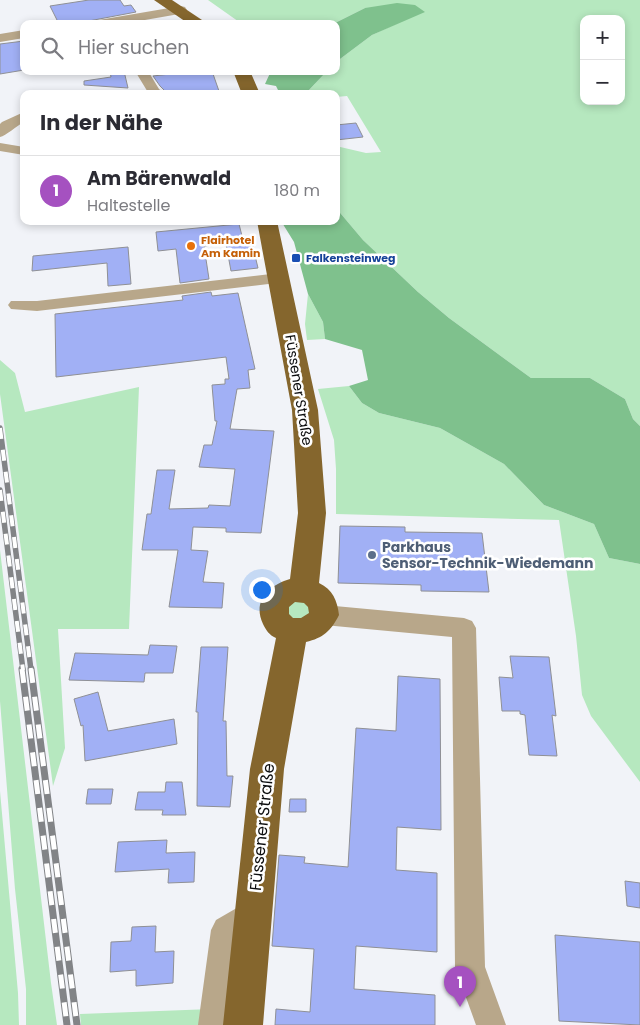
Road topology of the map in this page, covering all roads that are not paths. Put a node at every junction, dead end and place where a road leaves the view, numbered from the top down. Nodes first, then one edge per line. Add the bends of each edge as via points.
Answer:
1 (162, 0) edge
2 (181, 10) junction
3 (141, 20) edge
4 (195, 20) edge
5 (20, 35) edge
6 (0, 38) edge
7 (143, 75) edge
8 (243, 75) edge
9 (150, 90) edge
10 (249, 90) edge
11 (20, 118) edge
12 (0, 134) edge
13 (0, 147) edge
14 (20, 151) edge
15 (268, 225) edge
16 (279, 278) junction
17 (17, 305) dead end
18 (303, 590) junction
19 (324, 615) junction
20 (293, 631) junction
21 (254, 912) junction
22 (213, 1025) edge
23 (243, 1025) edge
24 (491, 1025) edge

1 - 2 main road
2 - 3 street
2 - 4 main road
5 - 6 street
7 - 9 street
8 - 10 main road
11 - 12 street via 7,125
13 - 14 street
15 - 16 main road, Füssener Straße
16 - 17 street via 38,306
16 - 18 main road, Füssener Straße via 305,410 310,468 312,513
18 - 19 main road via 322,601
18 - 20 main road via 287,592 273,608 277,622
19 - 20 main road via 316,626 301,632
19 - 24 street via 464,628 470,967
20 - 21 main road, Füssener Straße via 267,769
21 - 22 street via 226,930
21 - 23 main road, Füssener Straße

